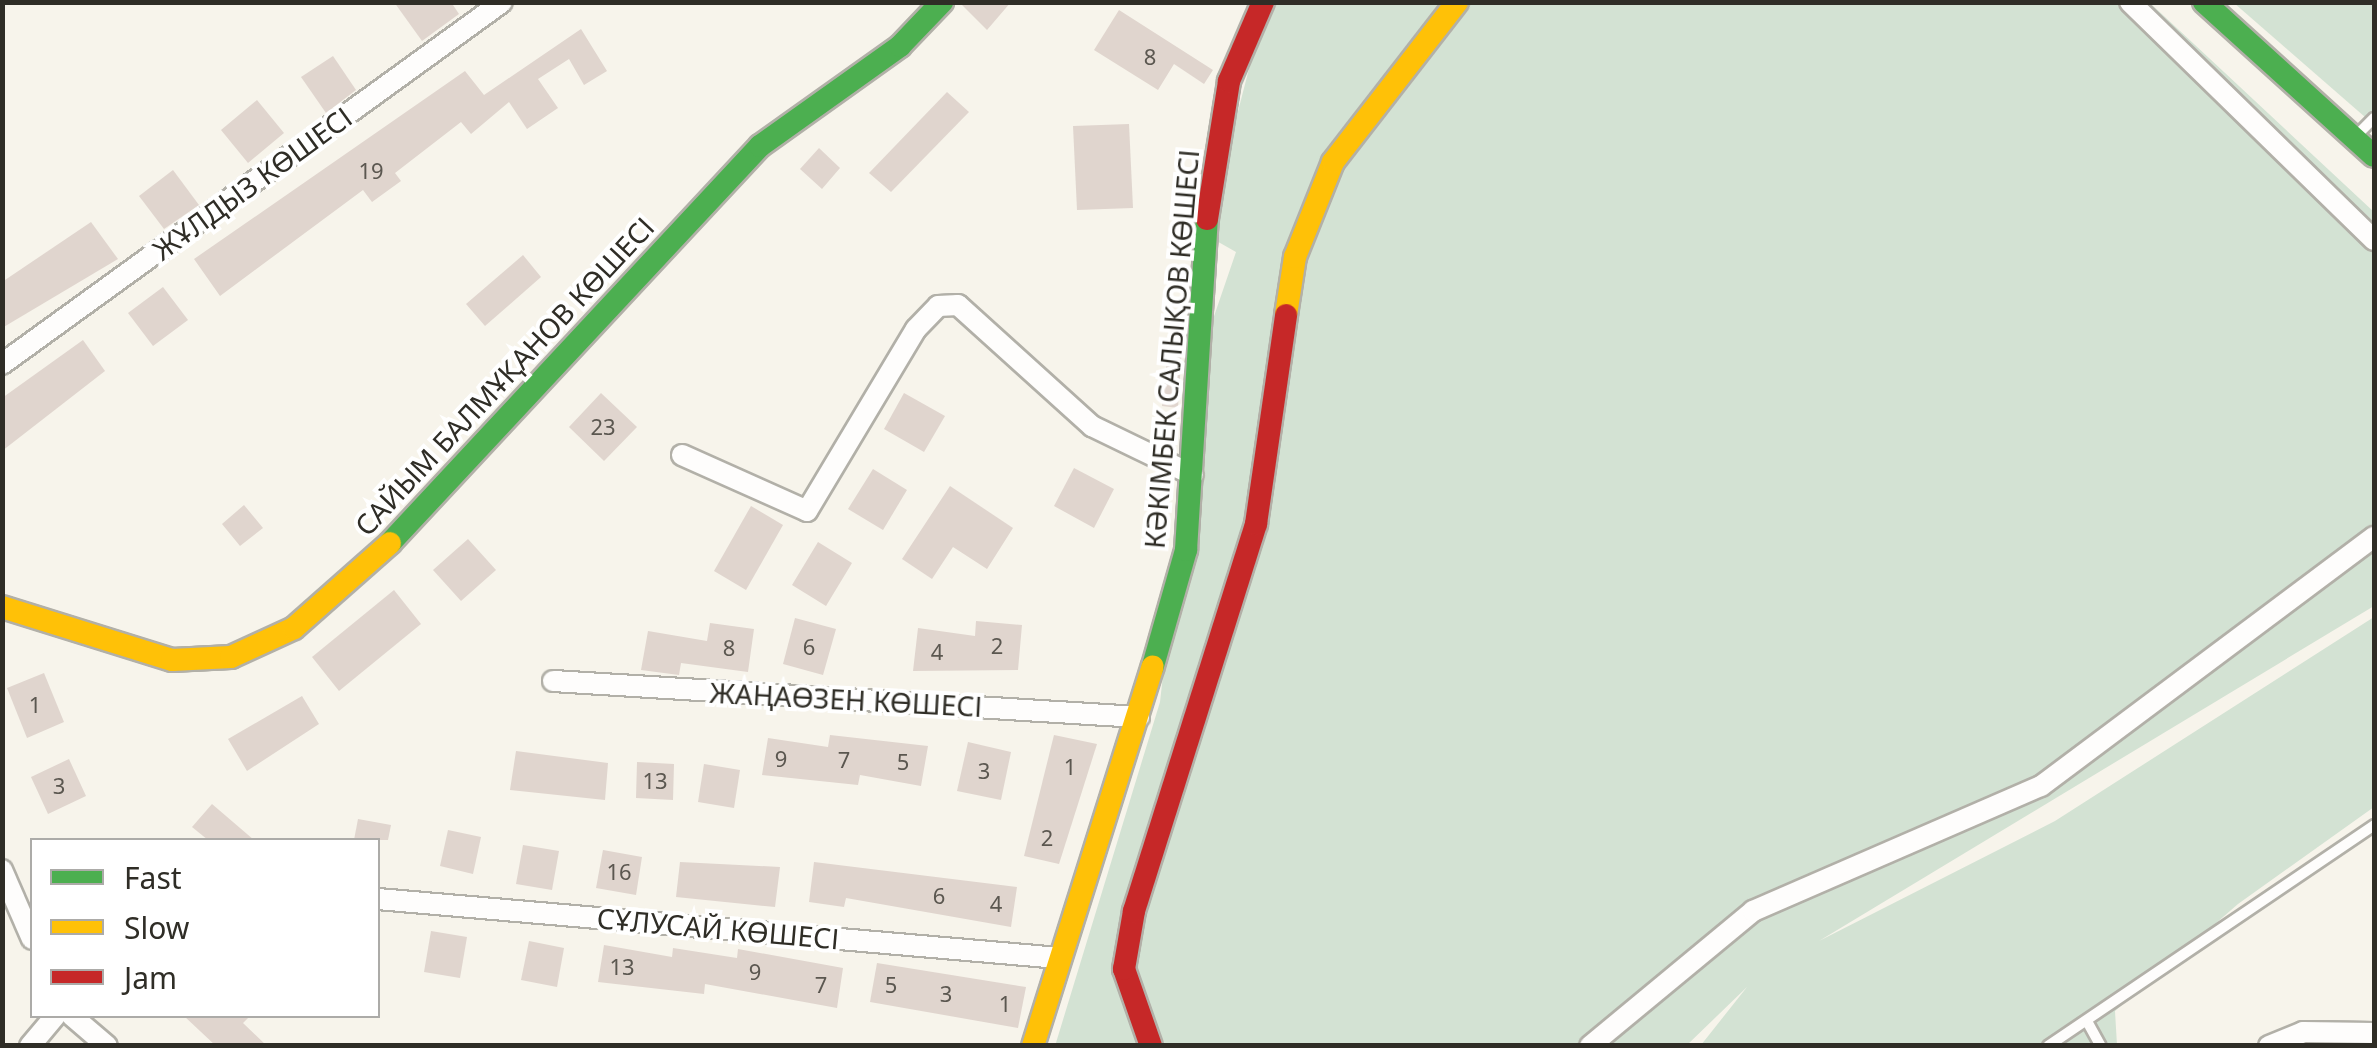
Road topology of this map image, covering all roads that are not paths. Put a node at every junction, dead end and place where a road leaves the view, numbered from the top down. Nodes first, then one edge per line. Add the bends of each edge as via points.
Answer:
1 (502, 2) edge
2 (942, 2) edge
3 (1263, 2) edge
4 (1457, 2) edge
5 (2130, 2) edge
6 (2204, 2) edge
7 (2374, 118) edge
8 (2354, 138) junction
9 (2374, 156) edge
10 (2374, 240) edge
11 (2, 364) edge
12 (682, 455) dead end
13 (1193, 474) junction
14 (2374, 536) edge
15 (2, 608) edge
16 (553, 681) dead end
17 (1140, 717) junction
18 (2374, 824) edge
19 (2, 870) edge
20 (380, 899) edge
21 (30, 934) edge
22 (1059, 958) junction
23 (54, 1018) edge
24 (74, 1018) edge
25 (2088, 1023) junction
26 (2374, 1033) edge
27 (30, 1046) edge
28 (107, 1046) edge
29 (1033, 1046) edge
30 (1151, 1046) edge
31 (1590, 1046) edge
32 (2048, 1046) edge
33 (2101, 1046) edge
34 (2269, 1046) edge

1 - 11 street, ЖҰЛДЫЗ КӨШЕСІ
2 - 15 street, САЙЫМ БАЛМҰҚАНОВ КӨШЕСІ via 900,46 760,146 423,514 294,628 231,658 172,660
3 - 13 street, КӘКІМБЕК САЛЫҚОВ КӨШЕСІ via 1230,80 1208,210
4 - 30 street via 1333,162 1295,257 1256,524 1134,911 1124,969
5 - 10 street
6 - 8 street
7 - 8 lane
8 - 9 street
12 - 13 street via 806,511 916,330 938,306 958,305 1092,426
13 - 17 street, КӘКІМБЕК САЛЫҚОВ КӨШЕСІ via 1186,550
14 - 31 street via 2041,786 1752,910
16 - 17 street, ЖАҢАӨЗЕН КӨШЕСІ
17 - 22 street, КӘКІМБЕК САЛЫҚОВ КӨШЕСІ
18 - 25 lane
19 - 21 street
20 - 22 street, СҰЛУСАЙ КӨШЕСІ
22 - 29 street, КӘКІМБЕК САЛЫҚОВ КӨШЕСІ
23 - 27 street
24 - 28 street
25 - 32 lane
25 - 33 lane
26 - 34 street via 2302,1032

